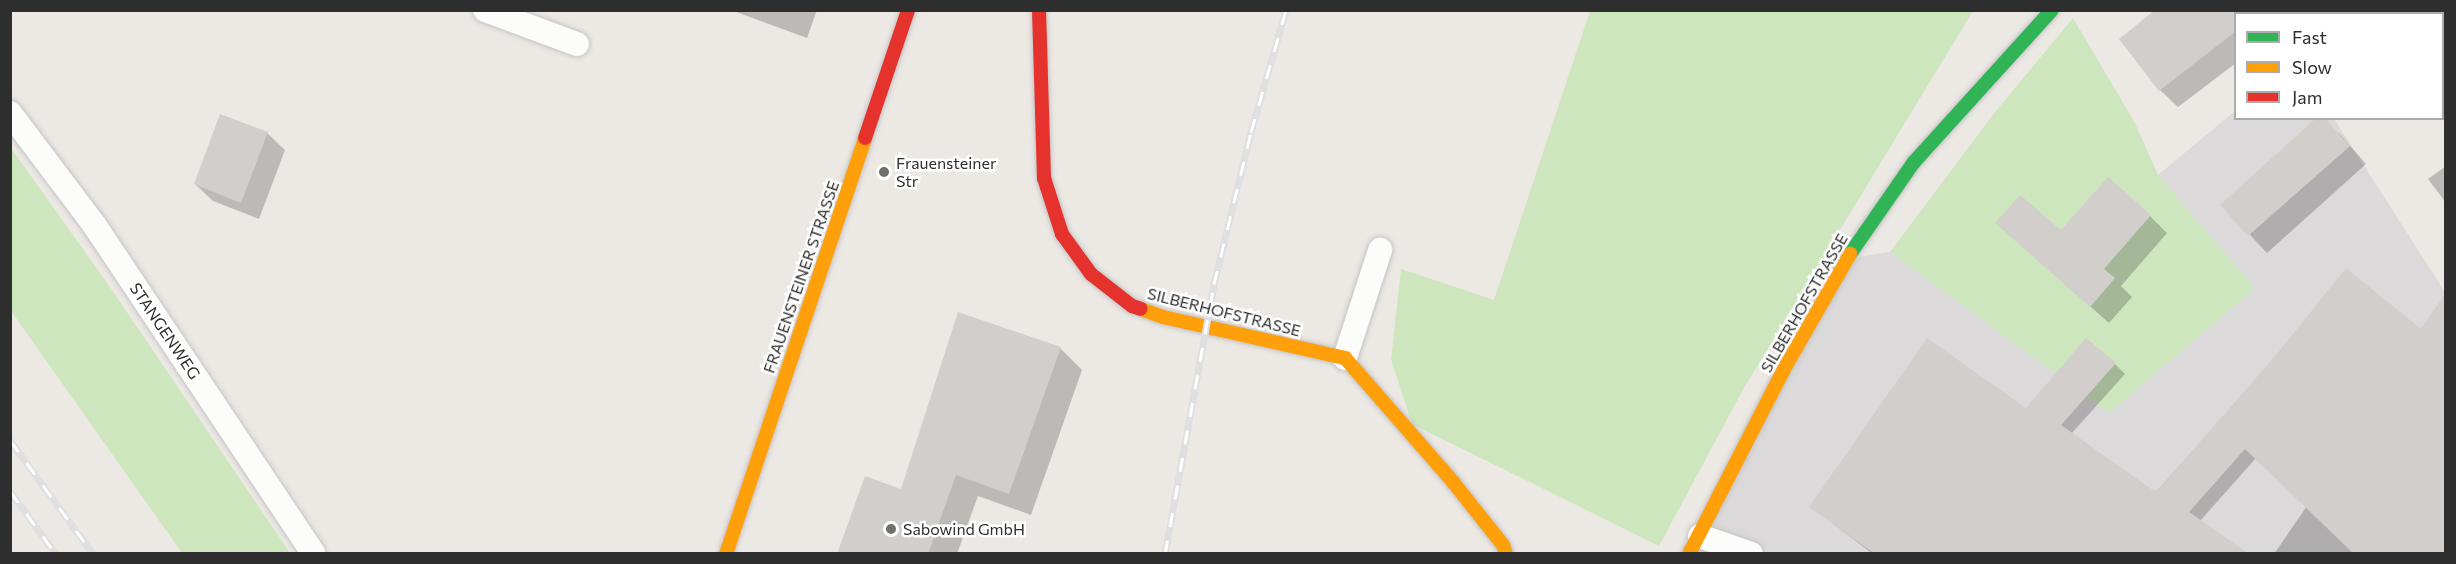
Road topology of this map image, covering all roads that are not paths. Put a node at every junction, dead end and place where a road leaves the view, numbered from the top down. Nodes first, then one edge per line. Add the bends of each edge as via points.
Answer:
1 (485, 10) edge
2 (908, 10) edge
3 (1039, 10) edge
4 (2052, 10) edge
5 (577, 44) dead end
6 (10, 113) edge
7 (1380, 250) dead end
8 (1345, 358) junction
9 (1694, 545) edge
10 (314, 554) edge
11 (726, 554) edge
12 (1506, 554) edge
13 (1751, 554) edge

1 - 5 lane
2 - 11 street, FRAUENSTEINER STRASSE
3 - 8 street, SILBERHOFSTRASSE via 1044,178 1062,234 1091,274 1132,306 1163,317
4 - 9 street, SILBERHOFSTRASSE via 1914,162 1846,259 1784,369
6 - 10 lane, STANGENWEG via 95,226
7 - 8 lane
8 - 12 street via 1453,482
9 - 13 lane

